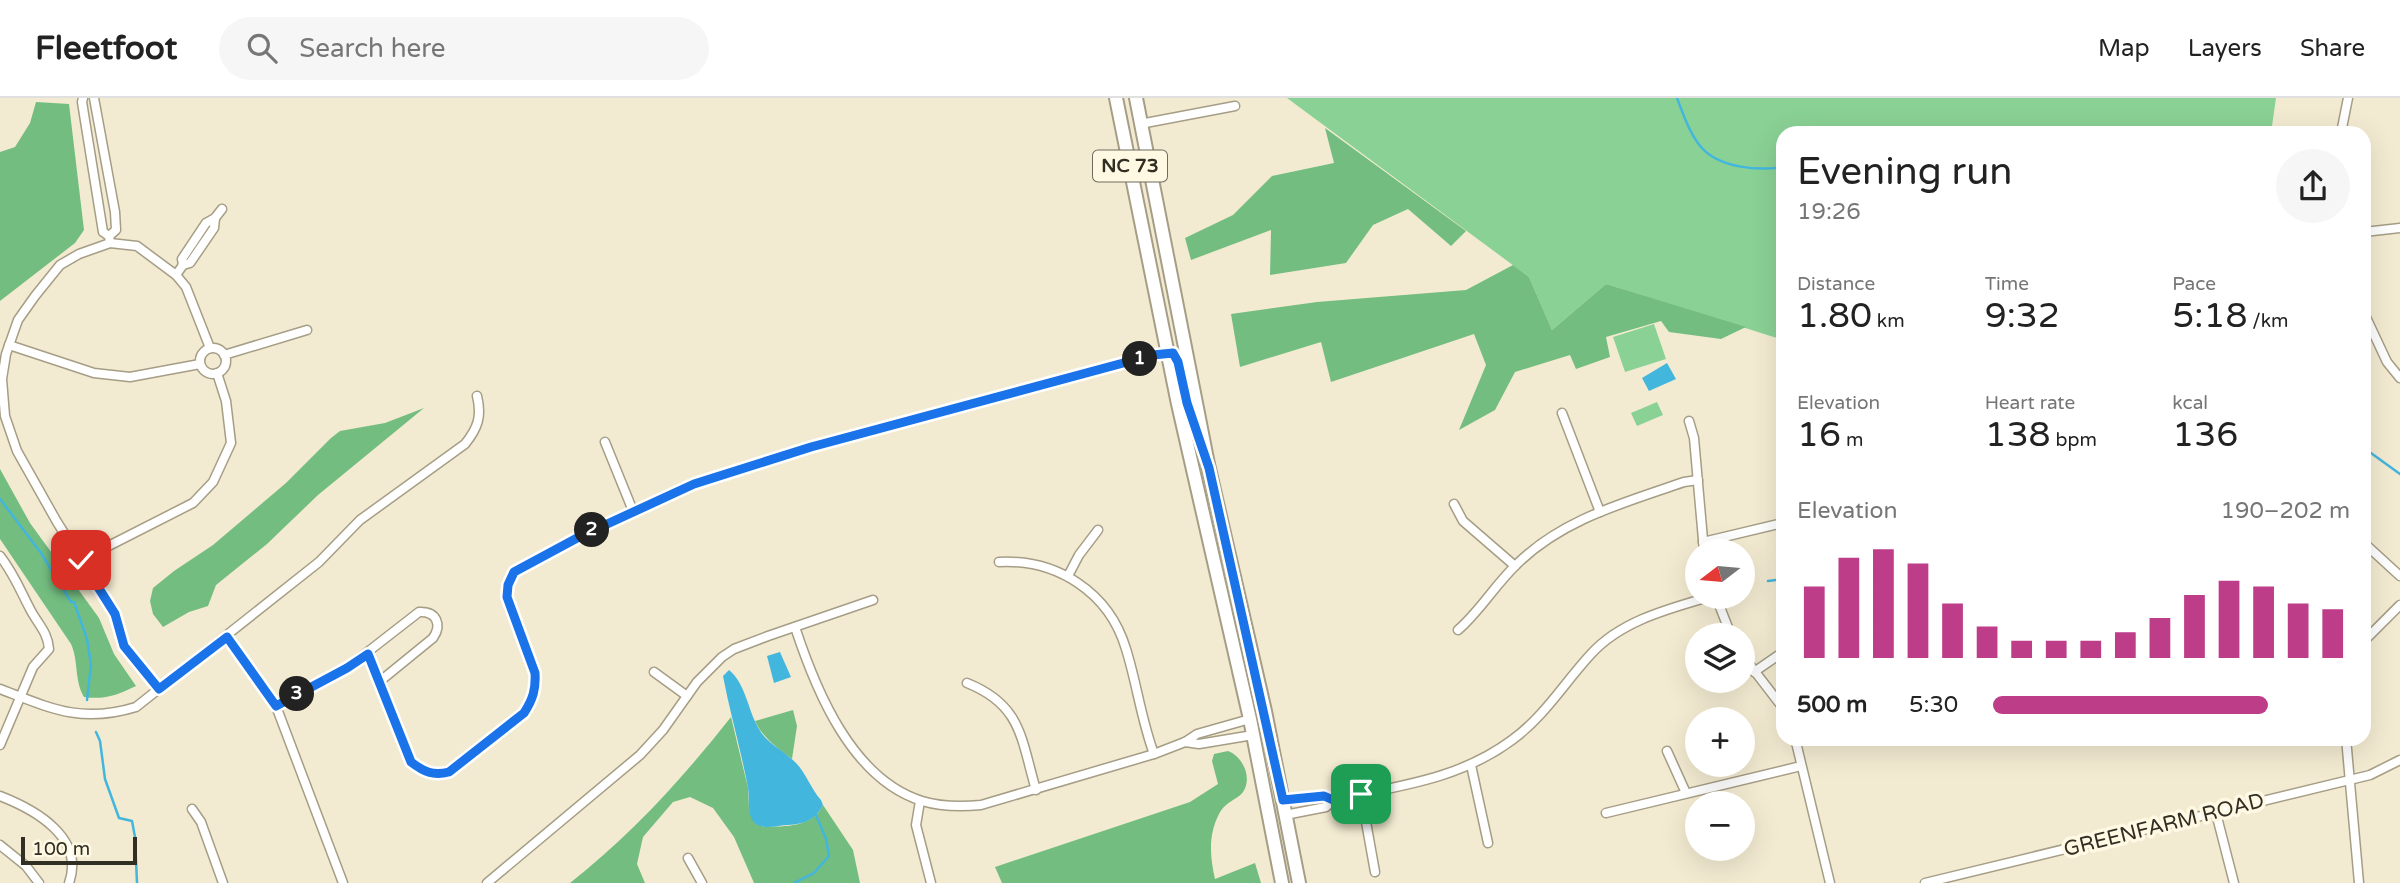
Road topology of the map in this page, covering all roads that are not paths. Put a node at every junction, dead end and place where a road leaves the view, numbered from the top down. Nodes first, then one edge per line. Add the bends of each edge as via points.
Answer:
1 (83, 98) edge
2 (94, 98) edge
3 (1116, 98) edge
4 (1136, 98) edge
5 (1229, 98) edge
6 (2348, 98) edge
7 (1235, 106) dead end
8 (1225, 108) junction
9 (1140, 124) junction
10 (2342, 126) edge
11 (105, 165) junction
12 (93, 168) junction
13 (222, 209) dead end
14 (2400, 228) edge
15 (2371, 231) edge
16 (110, 240) junction
17 (176, 275) junction
18 (2371, 328) edge
19 (307, 330) dead end
20 (9, 345) junction
21 (210, 348) junction
22 (1168, 352) junction
23 (224, 355) junction
24 (200, 364) junction
25 (217, 373) junction
26 (2400, 378) edge
27 (477, 396) dead end
28 (1562, 413) dead end
29 (1689, 421) dead end
30 (605, 442) dead end
31 (1208, 464) junction
32 (1698, 480) junction
33 (1454, 504) dead end
34 (633, 511) junction
35 (1600, 512) junction
36 (1776, 525) edge
37 (1098, 530) dead end
38 (1703, 539) edge
39 (1730, 539) edge
40 (2371, 549) edge
41 (0, 556) edge
42 (81, 560) junction
43 (999, 562) dead end
44 (1515, 566) junction
45 (1068, 576) junction
46 (2400, 576) edge
47 (873, 600) dead end
48 (1685, 605) edge
49 (2400, 605) edge
50 (795, 627) junction
51 (1458, 630) dead end
52 (2371, 633) edge
53 (227, 637) junction
54 (368, 654) junction
55 (1776, 657) edge
56 (1237, 661) junction
57 (1755, 671) edge
58 (654, 672) dead end
59 (1755, 673) edge
60 (379, 682) junction
61 (967, 683) dead end
62 (0, 689) edge
63 (159, 689) junction
64 (687, 695) junction
65 (19, 696) junction
66 (1776, 699) edge
67 (276, 706) junction
68 (1250, 719) junction
69 (1253, 735) junction
70 (1185, 742) junction
71 (0, 745) edge
72 (1797, 746) edge
73 (2347, 746) edge
74 (1667, 751) dead end
75 (1154, 754) junction
76 (2400, 760) edge
77 (1471, 765) junction
78 (1801, 766) junction
79 (2349, 779) junction
80 (1036, 790) junction
81 (1685, 791) edge
82 (1695, 791) edge
83 (1685, 793) edge
84 (1361, 794) junction
85 (0, 796) edge
86 (1283, 800) junction
87 (1333, 800) junction
88 (920, 801) junction
89 (192, 809) dead end
90 (1606, 813) dead end
91 (2216, 813) junction
92 (1286, 815) junction
93 (1488, 844) dead end
94 (0, 845) edge
95 (688, 858) dead end
96 (1375, 872) dead end
97 (492, 882) edge
98 (39, 883) edge
99 (69, 883) edge
100 (223, 883) edge
101 (343, 883) edge
102 (702, 883) edge
103 (931, 883) edge
104 (1282, 883) edge
105 (1299, 883) edge
106 (1830, 883) edge
107 (1926, 883) edge
108 (2234, 883) edge
109 (2359, 883) edge

1 - 12 street
2 - 11 street
3 - 22 main road, NC 73
4 - 9 main road, NC 73
5 - 8 street
6 - 10 street
7 - 8 street
8 - 9 street
9 - 31 main road, NC 73
11 - 12 street
11 - 16 street via 116,230
12 - 16 street via 103,232
13 - 17 street via 190,264 183,265
14 - 15 street
16 - 17 street via 137,246
16 - 20 street via 60,265 18,320
17 - 21 street via 186,287
18 - 26 street
19 - 23 street
20 - 24 street via 94,373 130,377
20 - 42 street via 2,379 9,428 17,451
21 - 23 street
21 - 24 street via 202,352
22 - 31 main road via 1178,362
22 - 34 street via 768,459
22 - 56 main road, NC 73
23 - 25 street via 225,364
24 - 25 street via 205,371
25 - 42 street via 231,443 213,482 193,503
27 - 53 street via 477,429 465,444 360,520 319,562
28 - 35 street
29 - 32 street
30 - 34 street
31 - 86 main road, NC 73
32 - 35 street
32 - 38 street
33 - 44 street via 1463,521
34 - 60 street via 514,572 507,597 535,673 532,700 524,713 449,772 436,775 411,762
35 - 44 street via 1567,526
36 - 39 street
37 - 45 street
40 - 46 street
41 - 65 street via 48,638 49,649 33,667
42 - 63 street via 115,614 124,646
43 - 45 street via 1027,563
44 - 51 street
45 - 75 street via 1097,598 1117,626
47 - 50 street
48 - 77 street via 1615,632 1528,726
49 - 52 street
50 - 64 street via 734,649 712,665
50 - 88 street via 816,688 846,737 890,785
53 - 63 street
53 - 67 street
54 - 60 street
54 - 60 street via 419,612 428,612 438,623 433,638
54 - 67 street
55 - 57 street
56 - 68 main road, NC 73
56 - 92 main road via 1276,805
58 - 64 street
59 - 66 street
61 - 80 street via 995,697 1012,716
62 - 65 street
63 - 65 street via 135,708 83,716
64 - 97 street via 640,755
65 - 71 street
67 - 101 street
68 - 69 main road, NC 73
68 - 70 street via 1197,734
69 - 70 street
69 - 104 main road, NC 73
70 - 75 street
72 - 78 street
73 - 79 street
74 - 81 street
75 - 80 street
76 - 79 street, GREENFARM ROAD
77 - 84 street via 1432,780
77 - 93 street
78 - 82 street
78 - 106 street
79 - 91 street, GREENFARM ROAD
79 - 109 street
80 - 88 street via 981,806
83 - 90 street
84 - 87 street
84 - 96 street
85 - 99 street via 30,809 67,842 73,860
86 - 87 street via 1324,796
86 - 92 main road, NC 73
87 - 92 street via 1326,807
88 - 103 street via 916,825
89 - 100 street
91 - 107 street, GREENFARM ROAD
91 - 108 street
92 - 105 main road, NC 73
94 - 98 street
95 - 102 street

